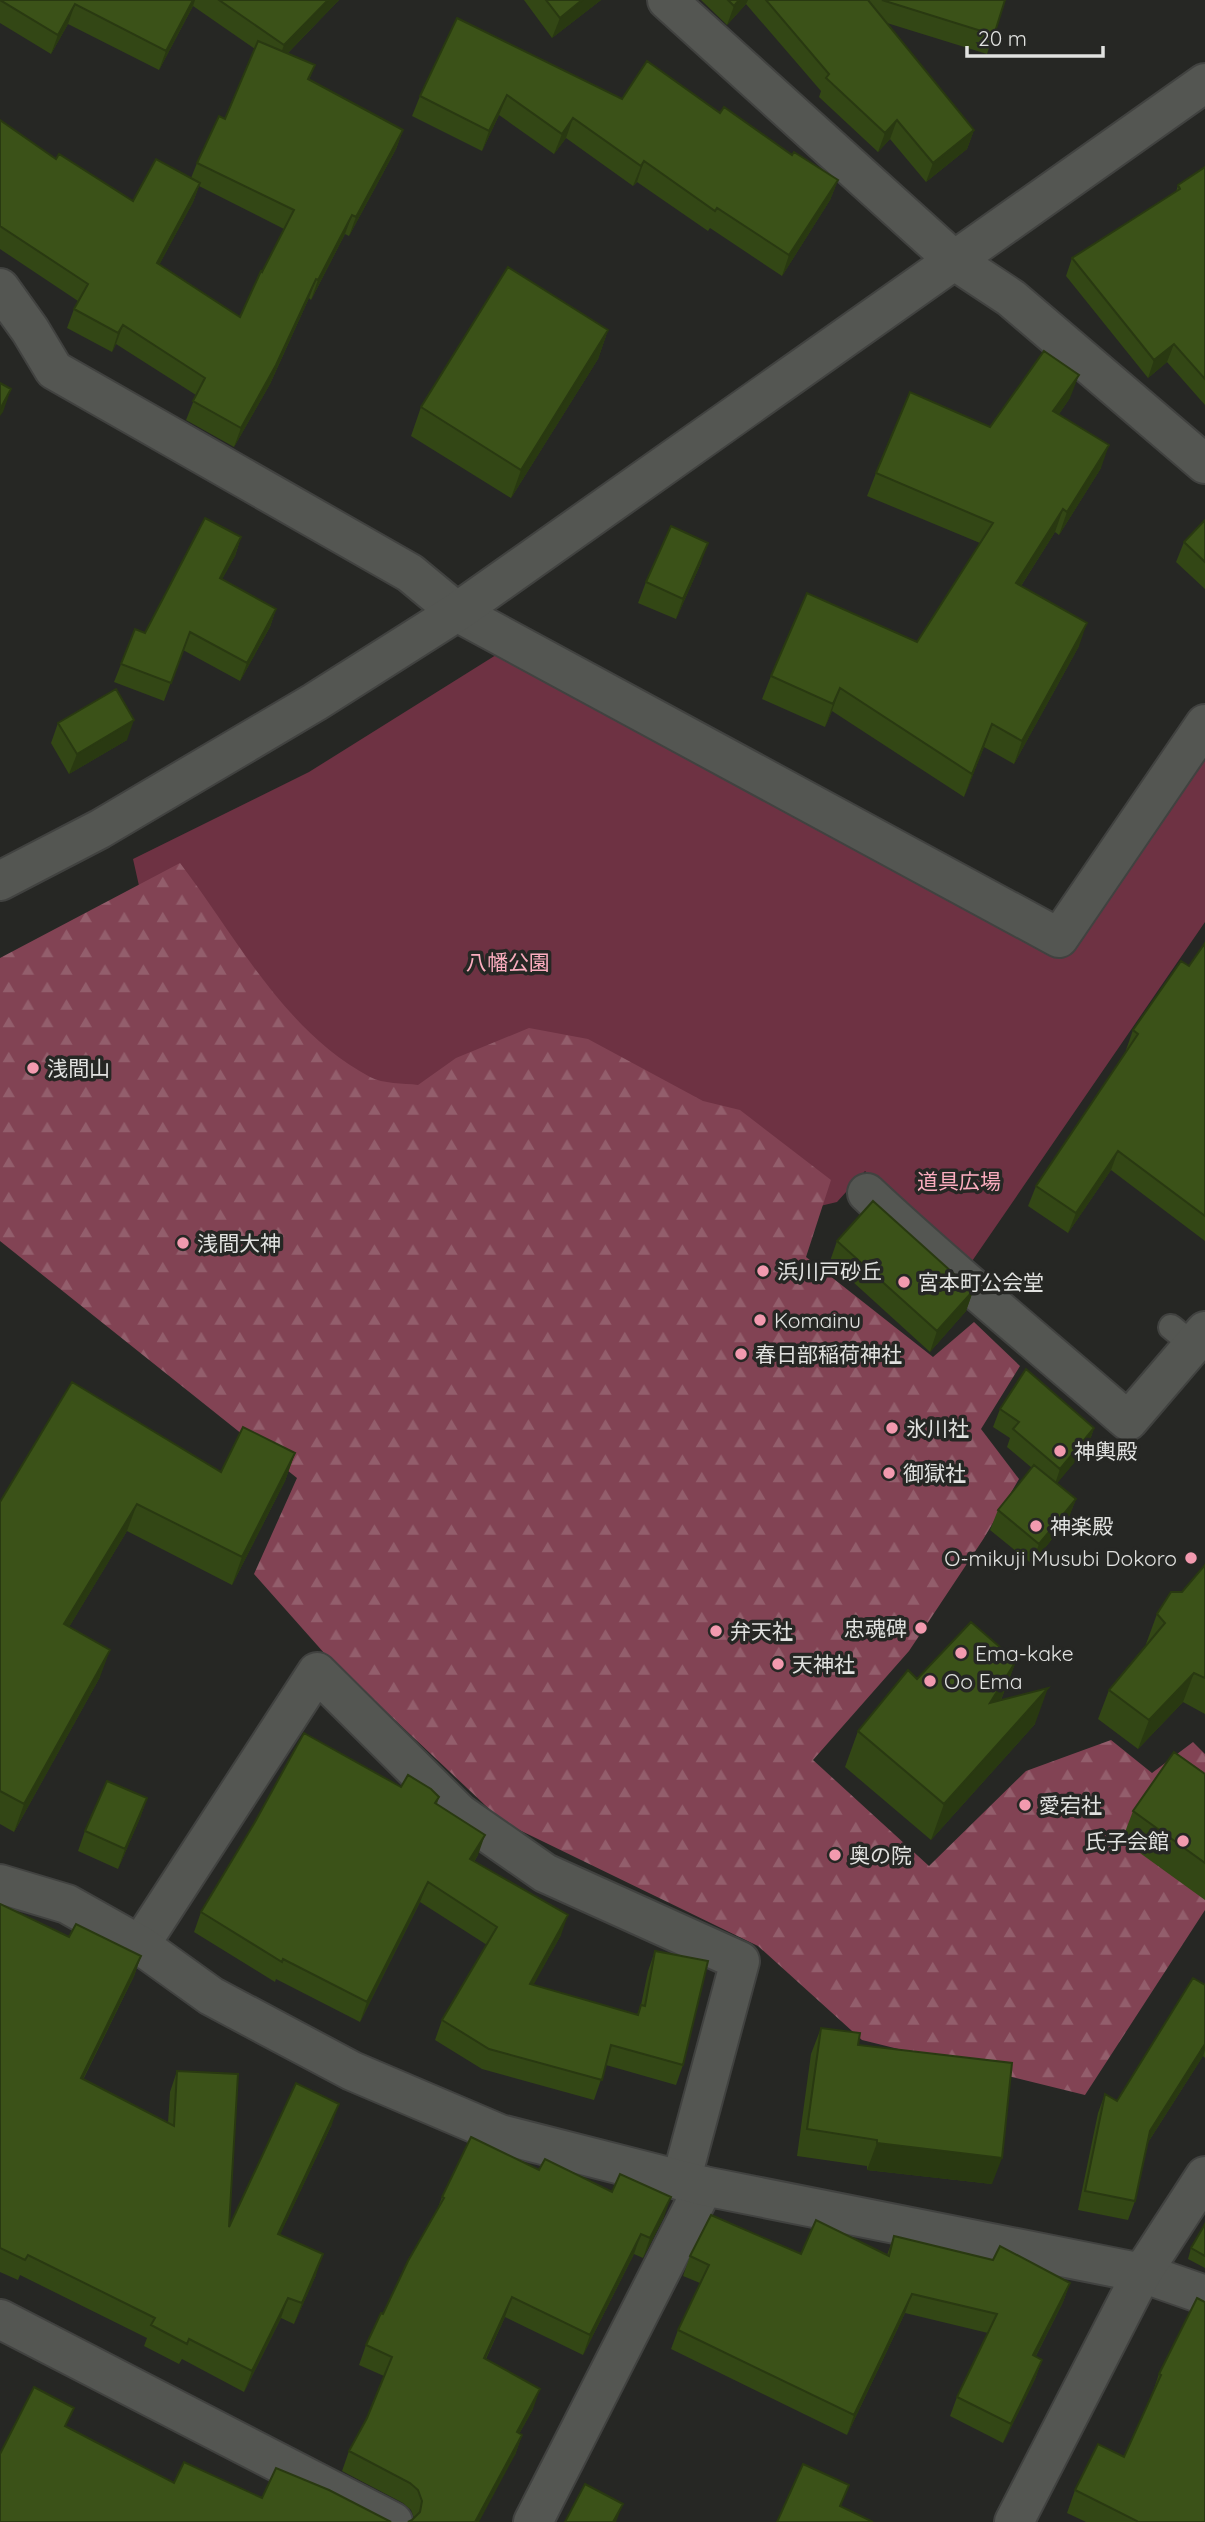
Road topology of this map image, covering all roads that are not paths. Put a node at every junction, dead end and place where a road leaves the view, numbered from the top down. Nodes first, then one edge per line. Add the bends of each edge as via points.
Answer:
1 (667, 0) edge
2 (1205, 83) edge
3 (955, 261) junction
4 (0, 288) edge
5 (1205, 464) edge
6 (457, 612) junction
7 (1205, 724) edge
8 (0, 881) edge
9 (867, 1194) dead end
10 (1190, 1334) edge
11 (0, 1884) edge
12 (140, 1945) junction
13 (1205, 2176) edge
14 (693, 2184) junction
15 (1142, 2273) junction
16 (1205, 2295) edge
17 (0, 2319) edge
18 (393, 2522) edge
19 (533, 2522) edge
20 (1014, 2522) edge

1 - 3 street
2 - 3 street
3 - 5 street via 1011,298
3 - 6 street
4 - 6 street via 54,370 410,573
6 - 7 street via 1059,938
6 - 8 street via 110,823
9 - 10 street via 1128,1420
11 - 12 street via 67,1904
12 - 14 street via 211,1996 352,2071 500,2134
12 - 14 street via 317,1672 459,1813 545,1874 740,1961
13 - 15 street
14 - 15 street
14 - 19 street
15 - 16 street
15 - 20 street
17 - 18 street

